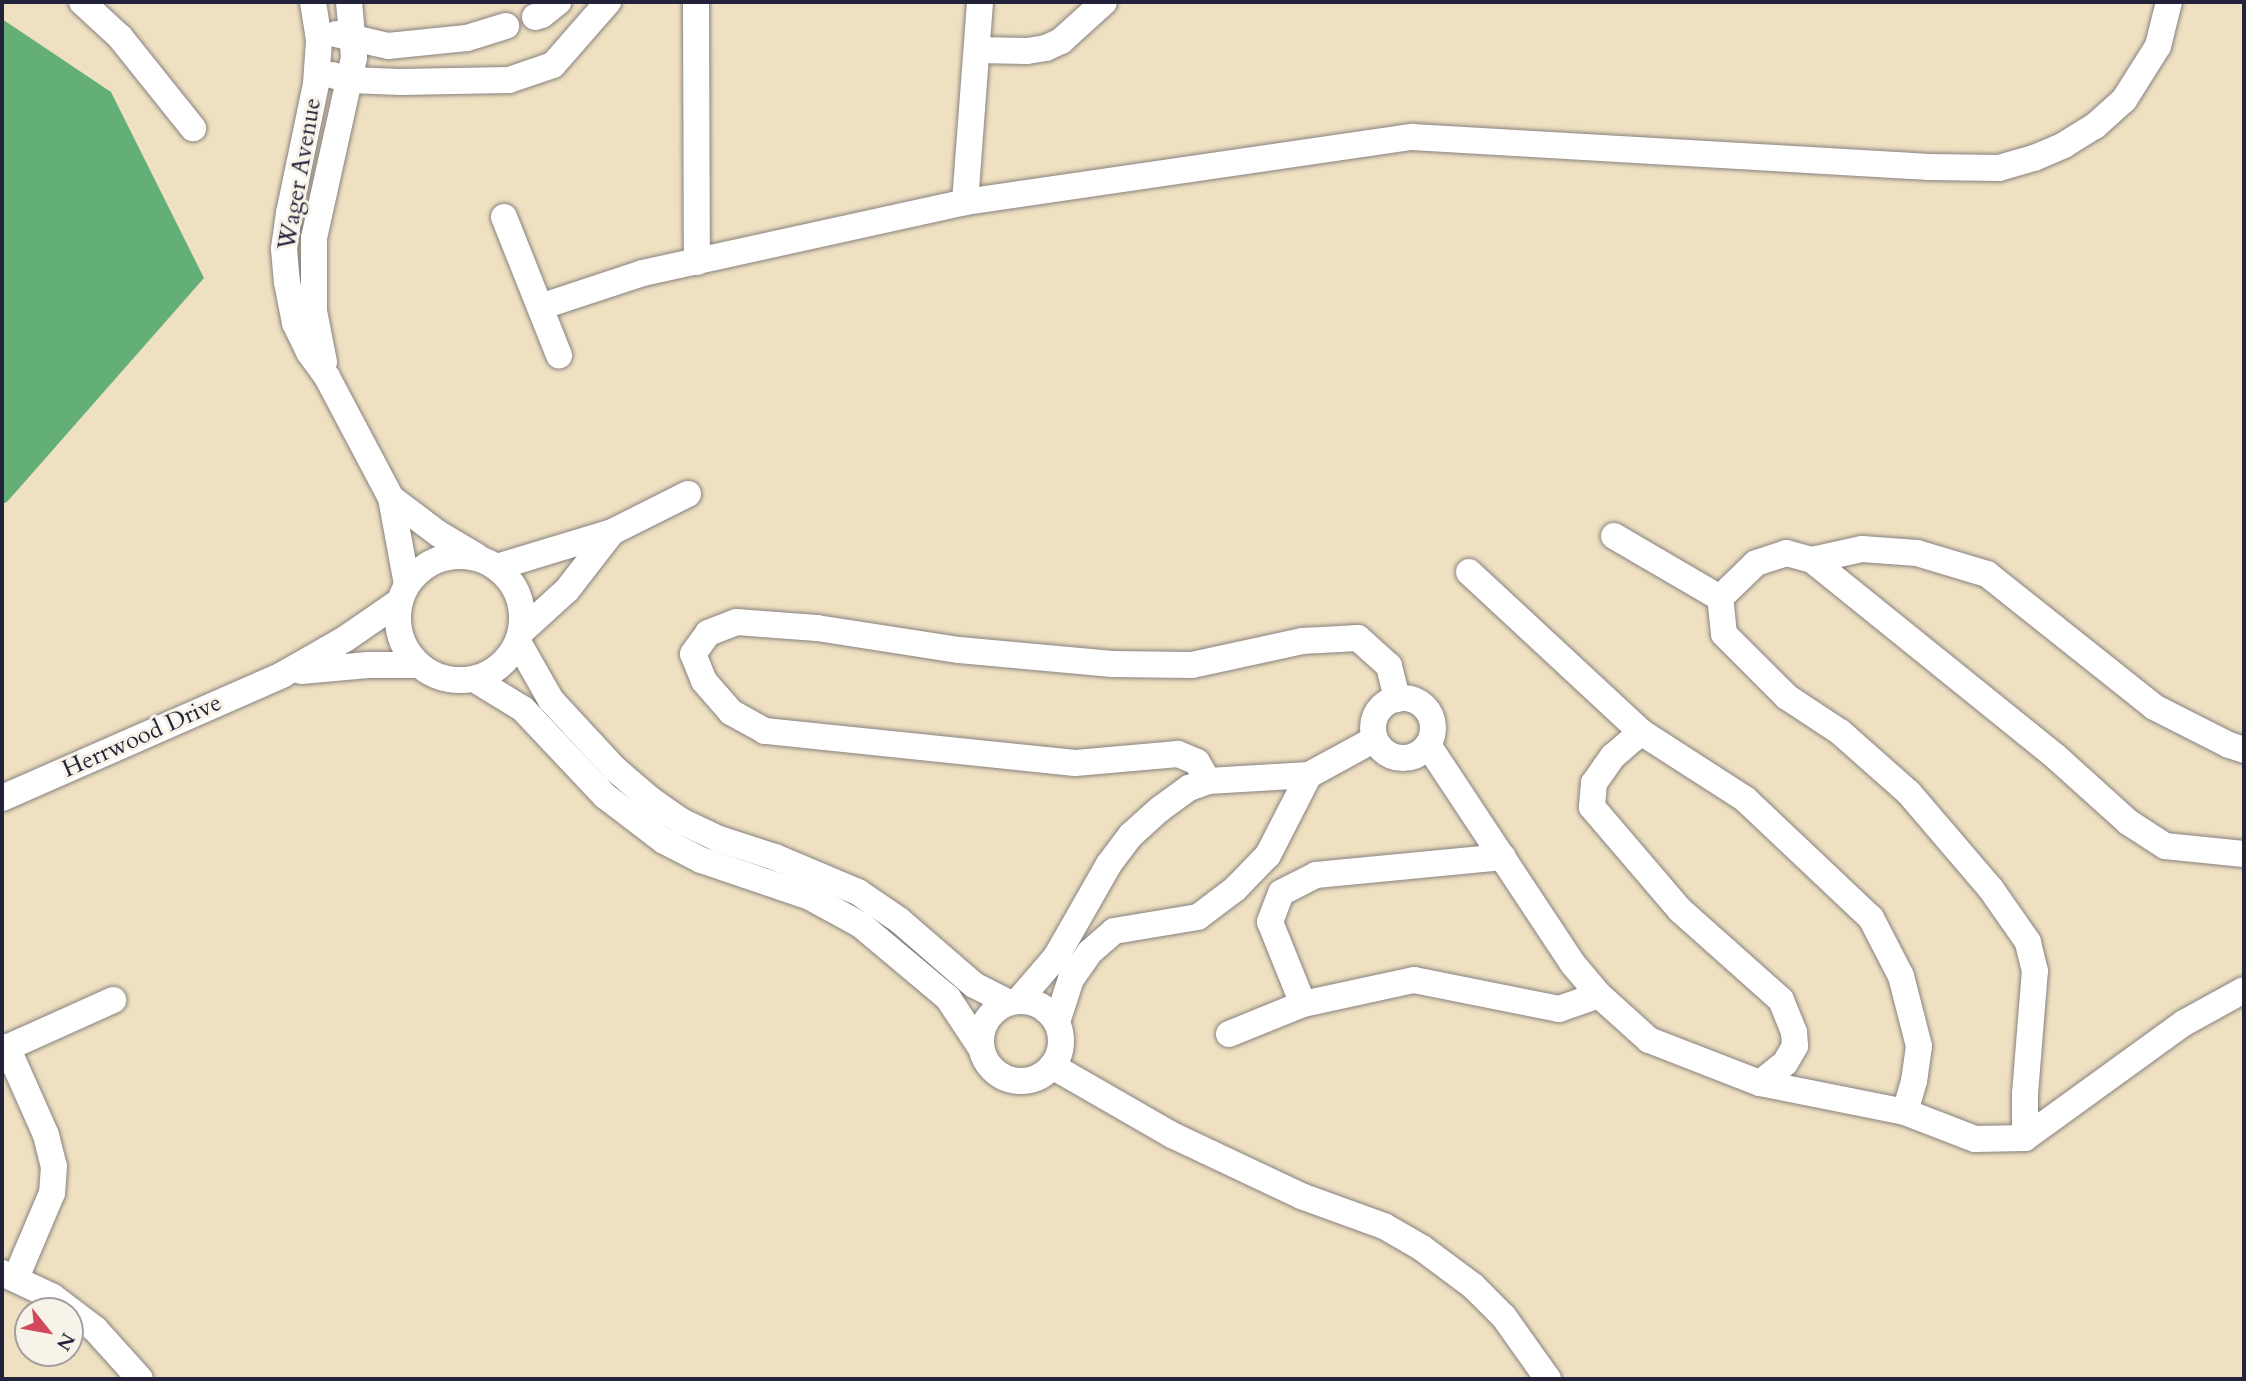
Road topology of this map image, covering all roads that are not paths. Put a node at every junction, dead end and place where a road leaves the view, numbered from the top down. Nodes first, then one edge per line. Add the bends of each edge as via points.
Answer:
1 (82, 2) edge
2 (313, 2) edge
3 (349, 2) edge
4 (558, 2) edge
5 (608, 2) edge
6 (696, 2) edge
7 (980, 2) edge
8 (1104, 2) edge
9 (2169, 2) edge
10 (535, 17) dead end
11 (506, 26) dead end
12 (317, 31) junction
13 (353, 37) junction
14 (977, 50) junction
15 (317, 71) junction
16 (350, 80) junction
17 (193, 128) dead end
18 (965, 202) junction
19 (504, 217) dead end
20 (697, 262) junction
21 (540, 307) junction
22 (559, 355) dead end
23 (327, 377) junction
24 (688, 494) dead end
25 (391, 498) junction
26 (612, 532) junction
27 (1614, 536) dead end
28 (1812, 560) junction
29 (487, 563) junction
30 (1469, 572) dead end
31 (404, 593) junction
32 (1720, 598) junction
33 (520, 637) junction
34 (418, 665) junction
35 (282, 675) junction
36 (474, 680) junction
37 (1397, 699) junction
38 (1641, 732) junction
39 (1375, 739) junction
40 (1428, 745) junction
41 (2244, 750) edge
42 (1309, 775) junction
43 (1208, 781) junction
44 (2, 798) edge
45 (2244, 854) edge
46 (1503, 857) junction
47 (2244, 990) edge
48 (1599, 995) junction
49 (113, 1000) dead end
50 (1013, 1001) junction
51 (1303, 1004) junction
52 (1056, 1022) junction
53 (1229, 1034) dead end
54 (981, 1048) junction
55 (5, 1049) edge
56 (1052, 1066) junction
57 (1760, 1083) junction
58 (1905, 1112) junction
59 (2025, 1138) junction
60 (9, 1276) edge
61 (140, 1379) edge
62 (1548, 1379) edge

1 - 17 street via 120,37
2 - 12 street, Wager Avenue
3 - 13 street, Wager Avenue
4 - 10 street
5 - 16 street via 553,65 509,80
6 - 20 street
7 - 14 street
8 - 14 street via 1061,41 1046,48
9 - 18 street via 2158,46 2124,100 2064,145 2035,159 1999,168 1412,137
11 - 13 street via 467,38 388,46
12 - 13 street
12 - 15 street, Wager Avenue
13 - 16 street, Wager Avenue
14 - 18 street
15 - 16 street
15 - 23 street, Wager Avenue via 284,248 295,323
16 - 23 street, Wager Avenue via 314,238 314,311
18 - 20 street
19 - 21 street
20 - 21 street via 643,273
21 - 22 street
23 - 25 street
24 - 26 street
25 - 29 street
25 - 31 street
26 - 29 street
26 - 33 street via 567,590
27 - 32 street
28 - 32 street via 1786,553 1756,563
28 - 41 street via 1862,549 1917,554 1987,574 2154,707
28 - 45 street via 2055,756 2128,822 2165,846
29 - 31 street via 458,555 438,559 421,569
29 - 33 street via 510,580 519,596 523,614
30 - 38 street
31 - 34 street via 397,618 400,636
31 - 35 street via 345,639
32 - 59 street via 1724,634 1787,697 1840,732 1909,793 1991,889 2028,942 2035,971
33 - 36 street via 508,659
33 - 50 street via 551,700 615,769 651,800 719,839 858,892 899,920 974,985
34 - 35 street via 321,667
34 - 36 street via 444,678
35 - 44 street, Herrwood Drive
36 - 54 street via 523,709 605,796 664,841 701,860 810,897 861,925 948,998
37 - 39 street via 1379,709
37 - 40 street via 1409,698 1428,711 1432,734
37 - 43 street via 1389,666 1358,638 1301,641 1192,665 1112,664 736,622 708,633 693,654 704,681 731,712 765,731 1075,763 1178,754 1197,762
38 - 57 street via 1614,756 1594,783 1592,807 1679,910 1781,1000 1795,1046 1784,1063
38 - 58 street via 1745,799 1871,918 1900,976 1919,1046
39 - 40 street via 1393,757 1419,754
39 - 42 street
40 - 46 street
42 - 43 street
42 - 52 street via 1268,855 1235,889 1198,916 1114,931 1090,952 1071,979
43 - 50 street via 1189,789 1131,835 1109,864 1056,957
46 - 48 street via 1573,964
46 - 51 street via 1316,875 1281,894 1270,922
47 - 59 street via 2184,1023
48 - 51 street via 1559,1010 1414,980
48 - 57 street via 1649,1040
49 - 55 street
50 - 52 street via 1041,1006
50 - 54 street via 998,1007 983,1025
51 - 53 street
52 - 56 street via 1061,1045
54 - 56 street via 991,1068 1011,1080 1033,1079
55 - 60 street via 46,1135 54,1166 52,1193
56 - 62 street via 1172,1135 1301,1196 1384,1226 1422,1248 1473,1286 1504,1317
57 - 58 street
58 - 59 street via 1975,1139
60 - 61 street via 53,1297 94,1329

